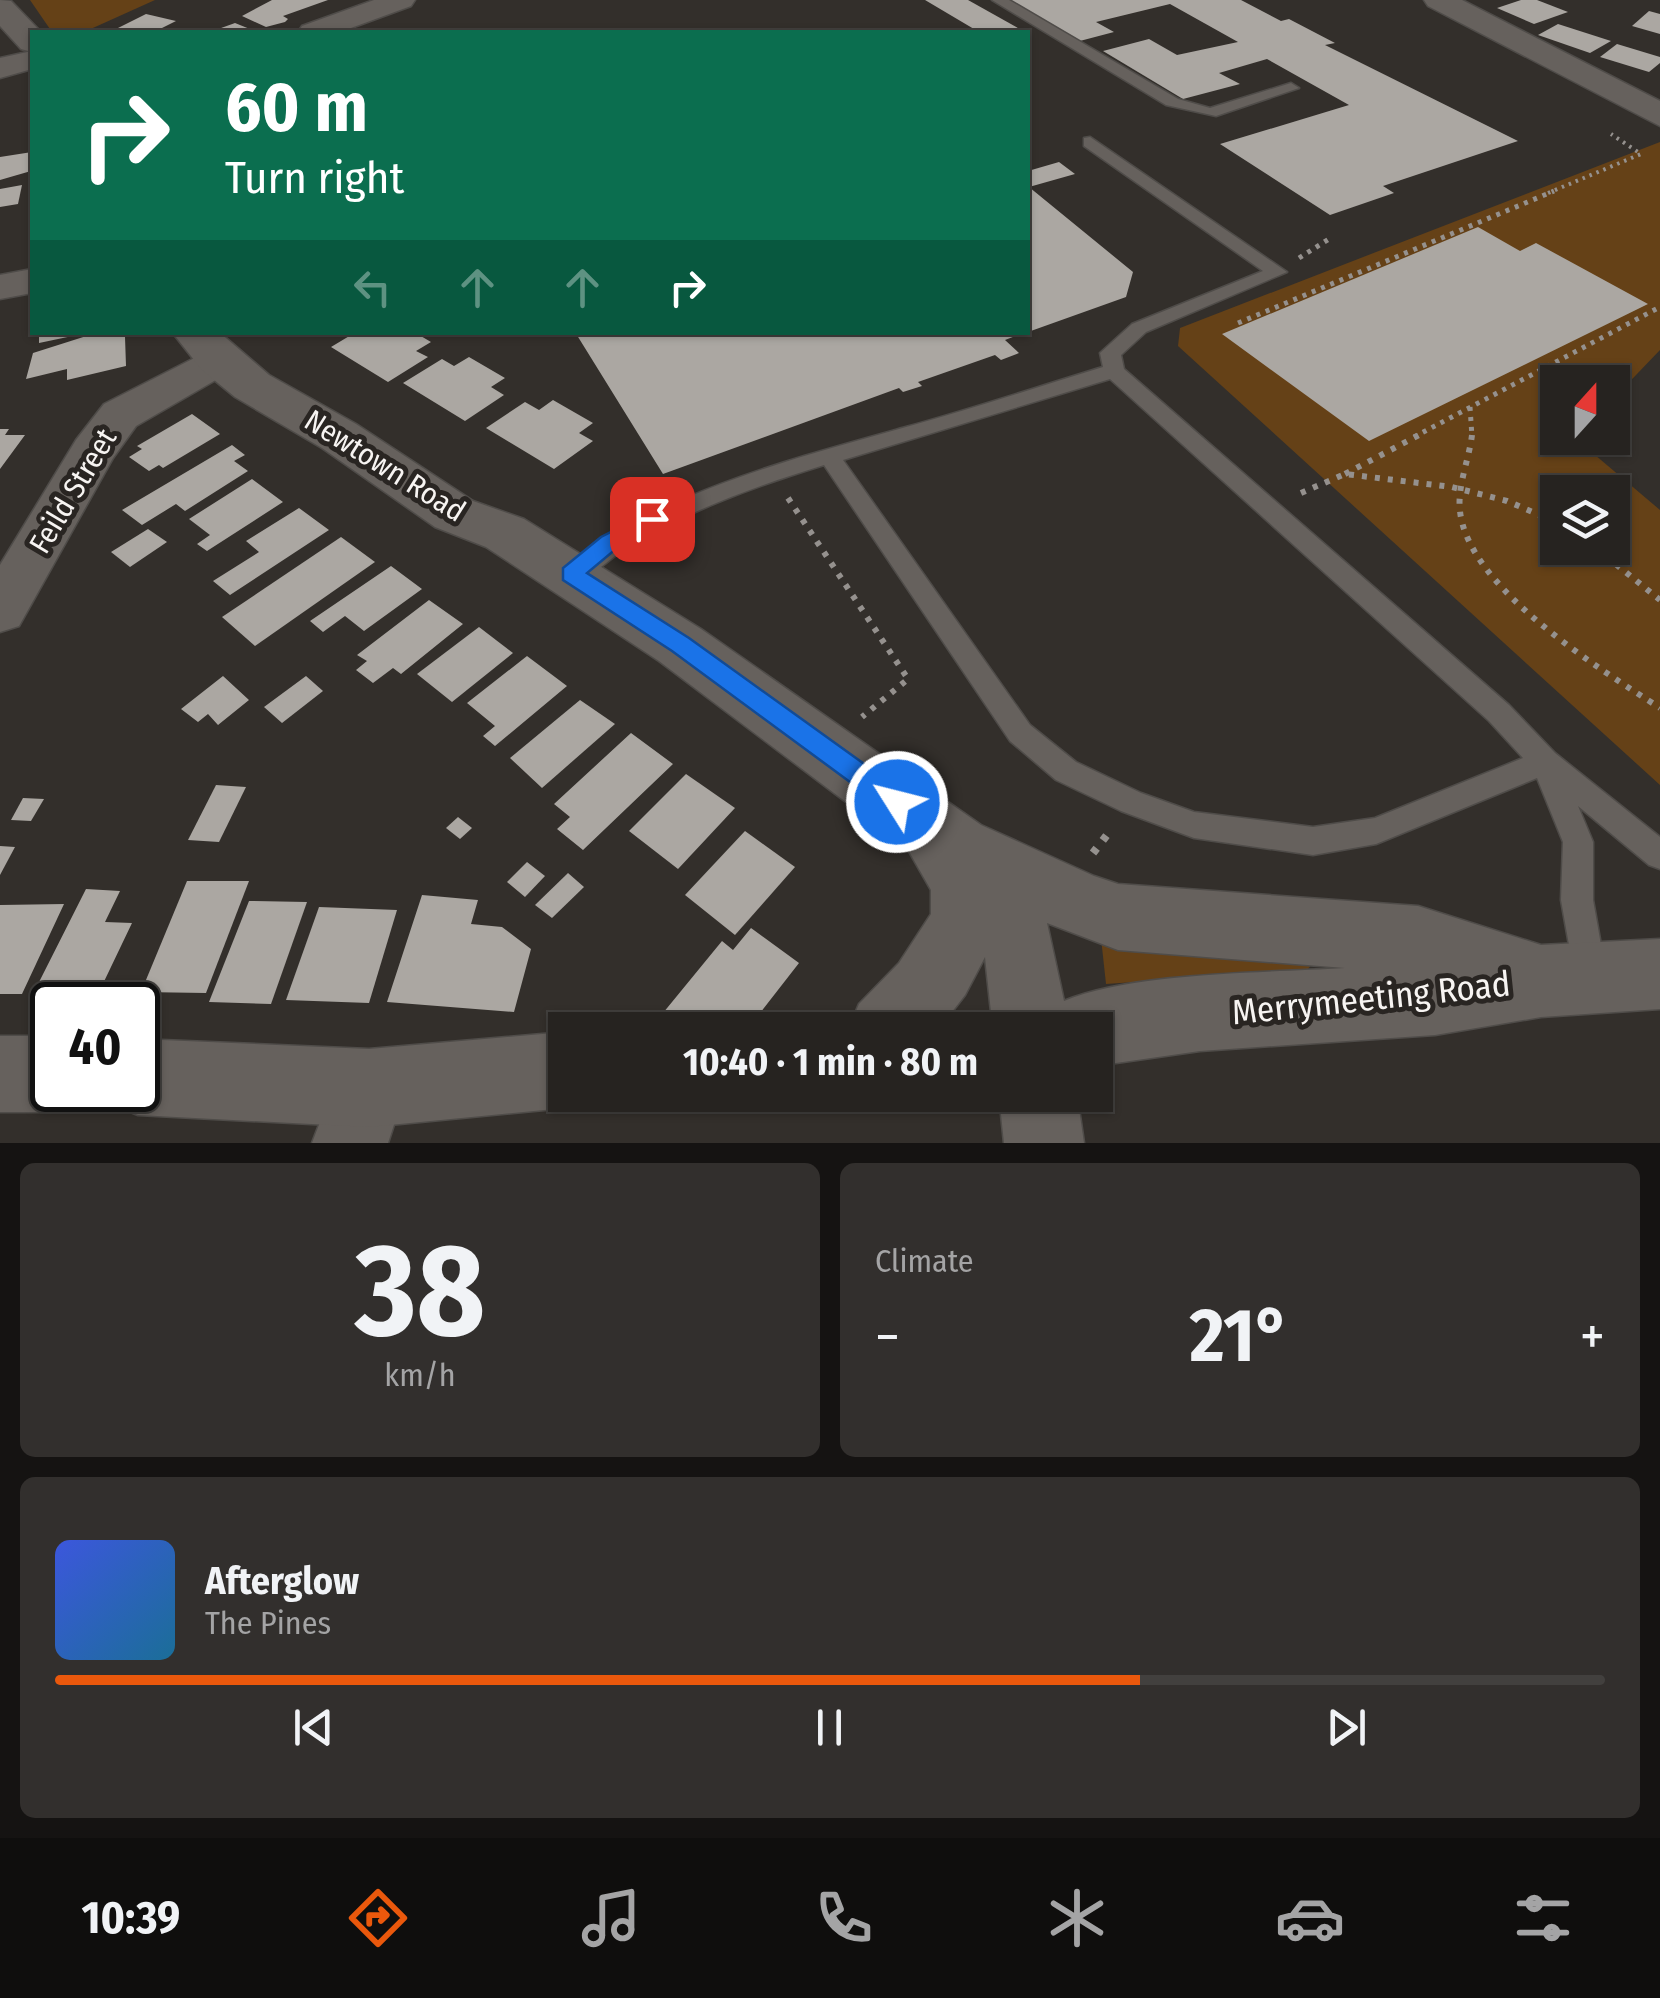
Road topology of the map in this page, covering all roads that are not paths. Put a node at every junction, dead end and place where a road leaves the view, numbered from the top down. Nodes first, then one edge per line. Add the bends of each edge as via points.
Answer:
1 (401, 0) edge
2 (999, 0) edge
3 (1440, 0) edge
4 (0, 8) edge
5 (318, 30) edge
6 (30, 40) edge
7 (30, 60) edge
8 (0, 68) edge
9 (1291, 88) dead end
10 (1659, 114) edge
11 (1090, 142) dead end
12 (30, 281) edge
13 (0, 287) edge
14 (206, 346) edge
15 (1114, 370) junction
16 (829, 456) junction
17 (571, 574) junction
18 (0, 611) edge
19 (1545, 762) junction
20 (942, 835) junction
21 (1660, 855) edge
22 (1660, 974) edge
23 (1566, 979) junction
24 (906, 1012) edge
25 (1028, 1012) edge
26 (1113, 1026) edge
27 (0, 1074) edge
28 (30, 1074) edge
29 (548, 1074) edge
30 (160, 1081) edge
31 (1040, 1112) edge
32 (360, 1115) edge
33 (1044, 1143) edge

1 - 5 street
2 - 9 lane via 1172,102 1210,113
3 - 10 street
4 - 6 street
7 - 8 street
11 - 15 lane via 1277,272 1139,328 1110,353
12 - 13 street
14 - 17 street, Newtown Road via 454,514 505,533
14 - 18 street, Feild Street via 120,415
15 - 16 lane
15 - 19 lane
16 - 17 lane via 652,519 609,542
16 - 19 lane via 1020,733 1066,772 1132,802 1194,825 1313,842 1376,831
17 - 20 street, Newtown Road
19 - 21 lane
19 - 23 lane via 1578,842
20 - 23 street via 1118,917 1418,940
20 - 24 street via 967,899 962,927
20 - 25 street, Newtown Road via 992,880 1009,906
22 - 23 street, Merrymeeting Road
23 - 26 street, Merrymeeting Road via 1434,998
27 - 28 street
29 - 32 street
30 - 32 street
31 - 33 street

